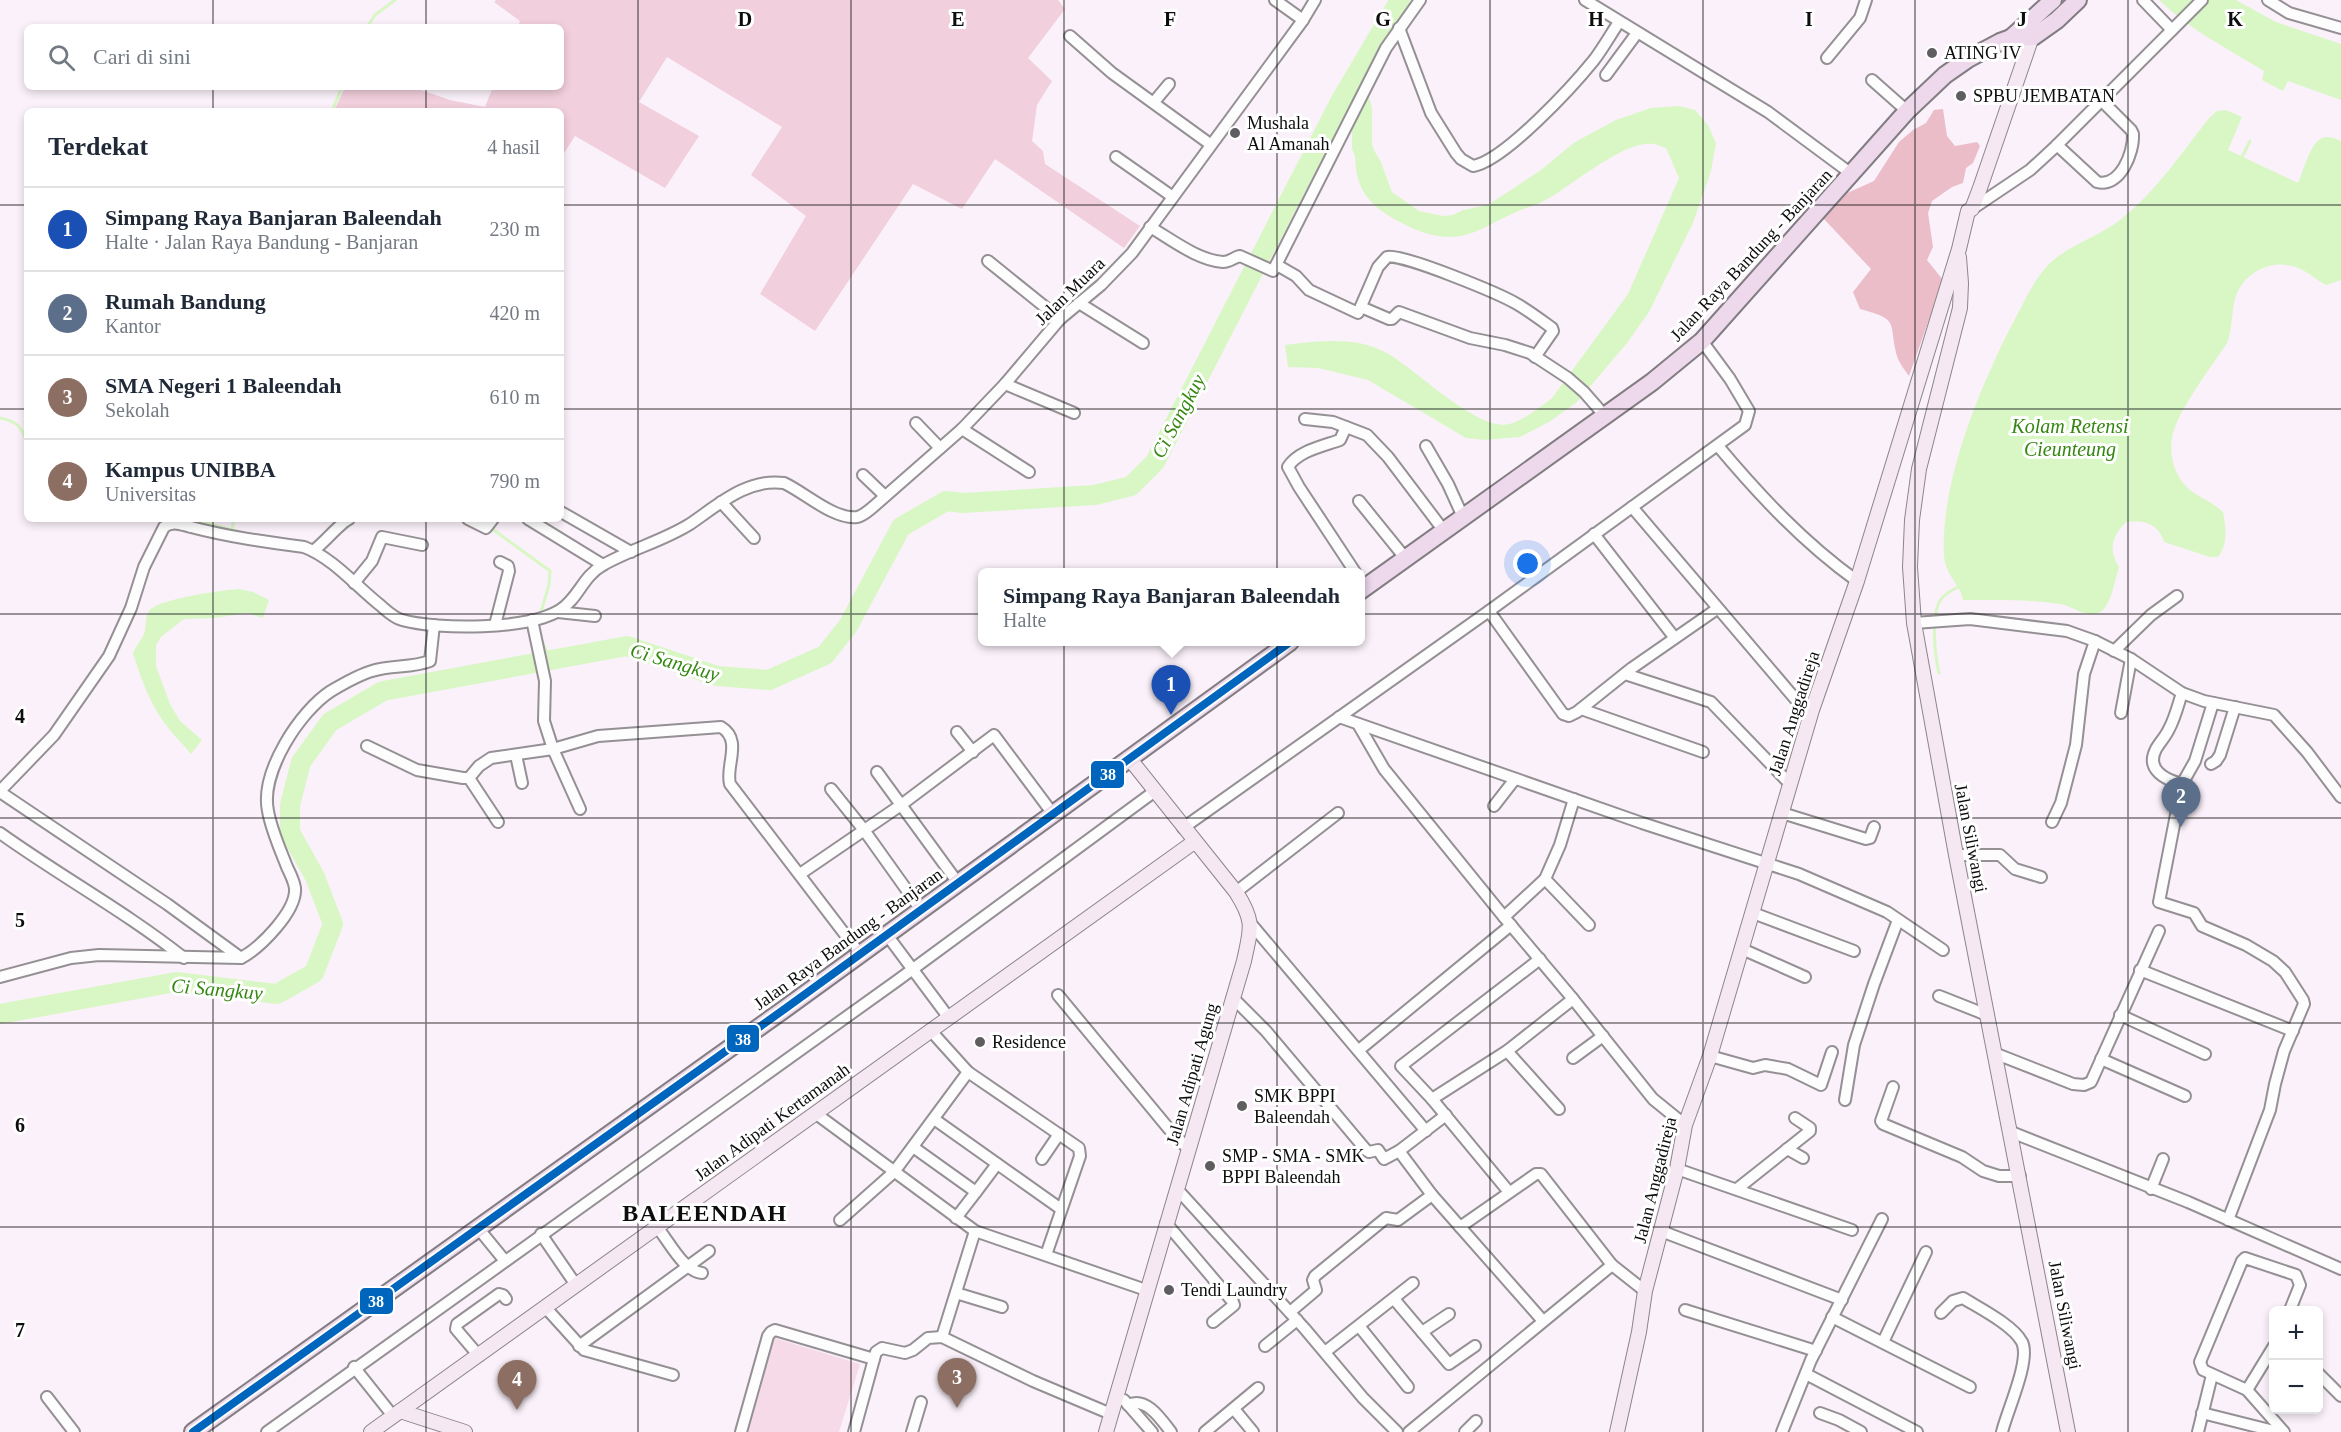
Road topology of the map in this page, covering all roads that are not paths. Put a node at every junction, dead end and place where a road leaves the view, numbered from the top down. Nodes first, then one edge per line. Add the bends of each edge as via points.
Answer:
1 (1275, 0) edge
2 (1315, 0) edge
3 (1420, 0) edge
4 (1866, 0) edge
5 (2053, 0) edge
6 (2079, 0) edge
7 (2143, 0) edge
8 (2202, 0) edge
9 (2268, 0) edge
10 (1588, 1) edge
11 (2037, 15) junction
12 (1303, 20) junction
13 (1619, 22) junction
14 (2175, 26) junction
15 (1399, 28) junction
16 (2341, 28) edge
17 (1637, 33) junction
18 (1070, 36) dead end
19 (2033, 37) junction
20 (2011, 38) junction
21 (1827, 58) dead end
22 (1606, 75) dead end
23 (1872, 80) dead end
24 (1169, 84) dead end
25 (2102, 101) junction
26 (1154, 102) junction
27 (1907, 111) junction
28 (1210, 144) junction
29 (2057, 145) junction
30 (1116, 157) dead end
31 (1852, 175) junction
32 (1173, 198) junction
33 (1972, 209) junction
34 (1150, 227) junction
35 (1959, 249) junction
36 (988, 261) dead end
37 (1273, 268) junction
38 (1079, 303) junction
39 (1360, 307) junction
40 (1060, 320) junction
41 (1702, 341) junction
42 (1143, 343) dead end
43 (1535, 357) junction
44 (1005, 384) junction
45 (1074, 413) dead end
46 (1605, 416) junction
47 (1305, 419) dead end
48 (916, 423) dead end
49 (1346, 427) junction
50 (962, 429) junction
51 (1426, 446) dead end
52 (1718, 446) junction
53 (940, 448) junction
54 (1029, 472) dead end
55 (863, 475) dead end
56 (885, 496) junction
57 (1359, 501) dead end
58 (721, 502) junction
59 (1632, 507) junction
60 (564, 514) edge
61 (1463, 517) junction
62 (343, 522) edge
63 (474, 522) edge
64 (491, 522) edge
65 (533, 522) edge
66 (1444, 531) junction
67 (1594, 534) junction
68 (754, 538) dead end
69 (422, 545) dead end
70 (313, 551) junction
71 (631, 552) junction
72 (1406, 559) junction
73 (500, 562) dead end
74 (603, 566) junction
75 (1352, 568) edge
76 (1857, 581) junction
77 (354, 583) junction
78 (1365, 584) edge
79 (2177, 596) dead end
80 (1717, 609) junction
81 (1489, 611) junction
82 (558, 612) junction
83 (595, 616) dead end
84 (1914, 623) junction
85 (533, 624) junction
86 (434, 625) junction
87 (495, 625) junction
88 (1674, 637) junction
89 (2095, 641) junction
90 (1284, 646) edge
91 (2114, 651) junction
92 (2131, 659) junction
93 (1625, 674) junction
94 (2182, 693) junction
95 (2213, 703) junction
96 (2235, 708) junction
97 (1581, 709) junction
98 (1812, 710) junction
99 (2121, 713) dead end
100 (1339, 717) junction
101 (1358, 724) junction
102 (957, 732) dead end
103 (367, 746) dead end
104 (553, 749) junction
105 (973, 752) junction
106 (1703, 752) dead end
107 (516, 754) junction
108 (1129, 758) junction
109 (2211, 764) dead end
110 (877, 772) dead end
111 (469, 778) junction
112 (1515, 779) junction
113 (522, 783) dead end
114 (1790, 784) junction
115 (2182, 784) junction
116 (831, 789) dead end
117 (1155, 791) junction
118 (0, 792) edge
119 (2341, 797) edge
120 (1574, 799) junction
121 (901, 805) junction
122 (1494, 806) dead end
123 (580, 810) dead end
124 (1338, 813) dead end
125 (1782, 813) junction
126 (1053, 814) junction
127 (498, 822) dead end
128 (2052, 822) dead end
129 (1874, 827) dead end
130 (1183, 828) junction
131 (864, 830) junction
132 (0, 833) edge
133 (1194, 842) junction
134 (1956, 855) junction
135 (1768, 865) junction
136 (800, 874) junction
137 (2041, 877) dead end
138 (1545, 879) junction
139 (958, 884) junction
140 (1236, 892) junction
141 (921, 910) junction
142 (1753, 913) junction
143 (1898, 920) junction
144 (1508, 921) junction
145 (1252, 925) junction
146 (1589, 925) dead end
147 (2159, 931) dead end
148 (887, 935) junction
149 (1742, 949) junction
150 (1943, 950) dead end
151 (1854, 951) dead end
152 (860, 954) junction
153 (184, 958) junction
154 (241, 958) junction
155 (1540, 960) junction
156 (912, 970) junction
157 (2140, 970) junction
158 (0, 977) edge
159 (1805, 977) dead end
160 (1058, 995) dead end
161 (1939, 996) dead end
162 (1233, 998) junction
163 (1573, 999) junction
164 (1987, 1015) junction
165 (2120, 1015) junction
166 (949, 1018) junction
167 (931, 1031) junction
168 (2293, 1031) junction
169 (1603, 1036) junction
170 (1359, 1050) junction
171 (1507, 1050) junction
172 (1832, 1052) dead end
173 (1994, 1053) junction
174 (2205, 1054) dead end
175 (1710, 1056) junction
176 (1573, 1058) dead end
177 (2101, 1059) junction
178 (968, 1072) junction
179 (1893, 1087) dead end
180 (2186, 1096) dead end
181 (1432, 1099) junction
182 (1845, 1100) dead end
183 (1559, 1109) dead end
184 (815, 1113) junction
185 (1446, 1115) junction
186 (1796, 1118) dead end
187 (934, 1119) junction
188 (1679, 1121) junction
189 (1426, 1131) junction
190 (2011, 1132) junction
191 (1059, 1134) junction
192 (913, 1147) junction
193 (1787, 1149) junction
194 (1189, 1150) junction
195 (1399, 1151) junction
196 (1803, 1158) dead end
197 (1042, 1159) dead end
198 (2163, 1159) dead end
199 (997, 1164) junction
200 (1677, 1169) junction
201 (894, 1172) junction
202 (2020, 1176) junction
203 (1177, 1189) junction
204 (2151, 1189) junction
205 (1737, 1190) junction
206 (976, 1192) junction
207 (1509, 1192) junction
208 (1432, 1195) junction
209 (1061, 1209) junction
210 (956, 1218) junction
211 (1882, 1219) dead end
212 (840, 1220) dead end
213 (2228, 1220) junction
214 (1166, 1223) junction
215 (657, 1227) junction
216 (1460, 1227) junction
217 (478, 1228) junction
218 (1852, 1230) dead end
219 (975, 1231) junction
220 (1661, 1232) junction
221 (543, 1235) junction
222 (709, 1251) dead end
223 (1926, 1252) dead end
224 (1046, 1255) junction
225 (505, 1261) junction
226 (1612, 1265) junction
227 (688, 1267) junction
228 (2341, 1269) edge
229 (702, 1272) dead end
230 (1413, 1283) dead end
231 (576, 1285) junction
232 (1146, 1290) junction
233 (1646, 1290) junction
234 (956, 1293) junction
235 (1836, 1298) junction
236 (506, 1299) dead end
237 (1394, 1299) junction
238 (2292, 1306) edge
239 (1002, 1307) dead end
240 (546, 1308) junction
241 (1685, 1310) dead end
242 (1941, 1313) dead end
243 (1449, 1314) dead end
244 (1293, 1316) junction
245 (1832, 1317) junction
246 (1543, 1321) junction
247 (1213, 1322) dead end
248 (1359, 1326) junction
249 (1422, 1332) junction
250 (942, 1338) junction
251 (1883, 1342) junction
252 (1265, 1346) dead end
253 (1475, 1346) dead end
254 (579, 1347) junction
255 (1810, 1349) junction
256 (1325, 1352) junction
257 (2269, 1354) edge
258 (480, 1356) junction
259 (874, 1359) junction
260 (355, 1369) junction
261 (1806, 1374) junction
262 (2323, 1374) edge
263 (673, 1375) dead end
264 (2212, 1375) junction
265 (2323, 1376) edge
266 (2341, 1385) edge
267 (1408, 1387) dead end
268 (1970, 1387) dead end
269 (1258, 1388) dead end
270 (2247, 1390) junction
271 (1118, 1394) junction
272 (47, 1396) dead end
273 (2341, 1396) edge
274 (921, 1402) dead end
275 (1128, 1405) junction
276 (1234, 1410) junction
277 (1820, 1413) dead end
278 (2202, 1413) junction
279 (396, 1414) junction
280 (1111, 1414) junction
281 (1476, 1421) dead end
282 (75, 1432) edge
283 (193, 1432) edge
284 (267, 1432) edge
285 (371, 1432) edge
286 (465, 1432) edge
287 (741, 1432) edge
288 (854, 1432) edge
289 (912, 1432) edge
290 (1106, 1432) edge
291 (1152, 1432) edge
292 (1171, 1432) edge
293 (1205, 1432) edge
294 (1253, 1432) edge
295 (1397, 1432) edge
296 (1409, 1432) edge
297 (1465, 1432) edge
298 (1617, 1432) edge
299 (1782, 1432) edge
300 (1861, 1432) edge
301 (1917, 1432) edge
302 (2002, 1432) edge
303 (2068, 1432) edge
304 (2198, 1432) edge
305 (2278, 1432) edge
306 (2284, 1432) edge

1 - 12 street
2 - 12 street, Jalan Muara
3 - 15 street
4 - 21 street via 1860,18
5 - 11 main road, Jalan Raya Bandung - Banjaran
6 - 19 main road
7 - 14 street
8 - 14 street
9 - 16 street via 2289,13
10 - 13 street
11 - 19 main road, Jalan Anggadireja
11 - 20 main road, Jalan Raya Bandung - Banjaran
12 - 28 street, Jalan Muara
13 - 15 street via 1594,60 1513,144 1483,164 1473,166 1456,153 1431,113
13 - 17 street
14 - 25 street
15 - 37 street
17 - 22 street
17 - 31 street via 1768,112
18 - 26 street via 1112,73
19 - 20 main road, Jalan Raya Bandung - Banjaran
19 - 33 main road, Jalan Anggadireja
20 - 27 main road, Jalan Raya Bandung - Banjaran via 1955,68
23 - 27 street
24 - 26 street
25 - 29 street
25 - 29 street via 2133,134 2126,164 2117,176 2108,183 2097,182
26 - 28 street
27 - 31 main road, Jalan Raya Bandung - Banjaran
28 - 32 street, Jalan Muara
29 - 33 street via 2030,170
30 - 32 street
31 - 41 main road, Jalan Raya Bandung - Banjaran
32 - 34 street, Jalan Muara
33 - 35 main road, Jalan Anggadireja via 1968,211
34 - 37 street via 1194,253 1222,262 1240,256
34 - 38 street, Jalan Muara via 1132,253
35 - 76 main road, Jalan Anggadireja
35 - 84 main road, Jalan Siliwangi via 1960,308 1919,469 1912,520
36 - 40 street
37 - 39 street via 1296,276 1309,290 1355,312
38 - 40 street, Jalan Muara
38 - 42 street
39 - 43 street via 1389,319 1399,312
39 - 43 street via 1382,262 1389,256 1399,257 1516,303 1552,328
40 - 44 street, Jalan Muara
41 - 46 main road, Jalan Raya Bandung - Banjaran
41 - 52 street via 1749,411 1745,425
43 - 46 street via 1568,378
44 - 45 street
44 - 50 street, Jalan Muara
46 - 61 main road, Jalan Raya Bandung - Banjaran
47 - 49 street
48 - 53 street
49 - 66 street via 1370,438 1388,457
49 - 75 street via 1340,440 1319,447 1288,467
50 - 53 street, Jalan Muara
50 - 54 street
51 - 61 street
52 - 59 street
52 - 76 street via 1762,498 1819,552
53 - 56 street, Jalan Muara
55 - 56 street
56 - 58 street, Jalan Muara via 859,517 847,517 822,506 784,483 749,487
57 - 72 street
58 - 68 street
58 - 71 street via 689,524
59 - 67 street
59 - 80 street
60 - 71 street
61 - 66 main road, Jalan Raya Bandung - Banjaran
62 - 70 street
63 - 64 street via 486,528
65 - 74 street
66 - 72 main road, Jalan Raya Bandung - Banjaran
67 - 81 street
67 - 88 street
69 - 77 street via 382,537 372,561
70 - 77 street
70 - 118 street via 226,537 176,523 164,527 109,656 54,735
71 - 74 street
72 - 78 main road, Jalan Raya Bandung - Banjaran
73 - 87 street via 509,568
74 - 82 street via 586,577
76 - 98 main road, Jalan Anggadireja
77 - 86 street via 397,619
79 - 91 street
80 - 88 street
80 - 98 street via 1797,701
81 - 97 street via 1563,714 1572,715
81 - 100 street
82 - 83 street
82 - 85 street
84 - 89 street via 1970,620 2067,631
84 - 134 main road, Jalan Siliwangi
85 - 87 street
85 - 104 street via 545,681 544,721
86 - 87 street
86 - 154 street via 430,661 372,670 348,682 312,707 288,739 266,800 293,882 294,898 274,930
88 - 93 street
89 - 91 street
89 - 128 street via 2084,674 2076,745
90 - 108 main road, Jalan Raya Bandung - Banjaran
91 - 92 street
92 - 94 street
92 - 99 street
93 - 97 street
93 - 114 street via 1711,702
94 - 95 street
94 - 115 street via 2169,730 2154,754 2159,775
95 - 96 street
95 - 115 street
96 - 109 street via 2220,755
96 - 119 street via 2274,715
97 - 106 street
98 - 114 main road, Jalan Anggadireja
100 - 101 street
100 - 130 street
101 - 112 street
101 - 144 street via 1384,770
102 - 105 street
103 - 111 street via 417,770
104 - 107 street
104 - 123 street
104 - 136 street via 597,736 723,728 733,751 730,784
105 - 121 street
105 - 126 street via 996,736
107 - 111 street via 491,758
107 - 113 street
108 - 117 main road
108 - 126 main road, Jalan Raya Bandung - Banjaran
110 - 121 street
111 - 127 street
112 - 120 street
112 - 122 street
114 - 125 main road, Jalan Anggadireja
115 - 168 street via 2158,903 2194,913 2202,926 2246,945 2285,972 2303,1000 2303,1010
116 - 131 street
117 - 130 main road
117 - 156 street
118 - 154 street
120 - 135 street
120 - 138 street
121 - 131 street
121 - 139 street
124 - 140 street
125 - 129 street via 1866,839
125 - 135 main road, Jalan Anggadireja
126 - 139 main road, Jalan Raya Bandung - Banjaran
130 - 133 main road
131 - 136 street
131 - 141 street
132 - 153 street via 157,936
133 - 140 main road
133 - 166 main road, Jalan Adipati Kertamanah
134 - 137 street via 2000,855 2015,869
134 - 164 main road, Jalan Siliwangi
135 - 142 main road, Jalan Anggadireja
135 - 143 street via 1799,874
136 - 152 street
138 - 144 street
138 - 146 street
139 - 141 main road, Jalan Raya Bandung - Banjaran
140 - 145 main road
141 - 148 main road, Jalan Raya Bandung - Banjaran
142 - 149 main road, Jalan Anggadireja
142 - 151 street
143 - 150 street
143 - 182 street via 1854,1045
144 - 155 street
144 - 170 street
145 - 162 main road, Jalan Adipati Agung
145 - 170 street
147 - 157 street
148 - 152 main road, Jalan Raya Bandung - Banjaran
148 - 156 street
149 - 159 street
149 - 175 main road, Jalan Anggadireja
152 - 217 main road, Jalan Raya Bandung - Banjaran
153 - 154 street
153 - 158 street via 71,957
155 - 163 street
155 - 181 street via 1401,1066
156 - 166 street
156 - 221 street
157 - 165 street
157 - 168 street
160 - 194 street
161 - 164 street
162 - 194 main road, Jalan Adipati Agung
162 - 195 street via 1266,1031 1366,1150 1377,1150 1384,1159
163 - 169 street
163 - 171 street
164 - 173 main road, Jalan Siliwangi
165 - 174 street
165 - 177 street
166 - 167 main road, Jalan Adipati Kertamanah
167 - 178 street
167 - 184 main road, Jalan Adipati Kertamanah
168 - 213 street via 2284,1051 2270,1110
169 - 176 street
169 - 188 street via 1653,1099
170 - 189 street
171 - 181 street
171 - 183 street
172 - 175 street via 1821,1085 1788,1069 1765,1065 1753,1068
173 - 177 street via 2084,1085 2091,1082
173 - 190 main road, Jalan Siliwangi
175 - 188 main road, Jalan Anggadireja
177 - 180 street
178 - 187 street
178 - 191 street
179 - 202 street via 1883,1124 1962,1157 1983,1171
181 - 185 street
184 - 201 street
184 - 215 main road, Jalan Adipati Kertamanah
185 - 189 street
185 - 207 street
186 - 193 street via 1810,1131
187 - 192 street
187 - 199 street
188 - 200 main road, Jalan Anggadireja
189 - 195 street
190 - 202 main road, Jalan Siliwangi
190 - 204 street
191 - 197 street
191 - 209 street via 1079,1148 1080,1153
192 - 201 street
192 - 206 street
193 - 196 street
193 - 205 street
194 - 203 main road, Jalan Adipati Agung
195 - 208 street
198 - 204 street
199 - 206 street
199 - 209 street
200 - 205 street
200 - 220 main road, Jalan Anggadireja
201 - 210 street
201 - 212 street
202 - 303 main road, Jalan Siliwangi
203 - 214 main road, Jalan Adipati Agung
203 - 244 street
204 - 213 street
205 - 218 street
206 - 210 street
207 - 216 street
207 - 226 street via 1536,1174 1544,1175
208 - 216 street
208 - 244 street via 1396,1221 1386,1218 1315,1276 1316,1290
209 - 224 street
210 - 219 street
211 - 235 street
213 - 228 street
214 - 232 main road, Jalan Adipati Agung
214 - 247 street via 1233,1302
215 - 227 street
215 - 231 main road, Jalan Adipati Kertamanah
216 - 246 street
217 - 225 street
217 - 283 main road, Jalan Raya Bandung - Banjaran
219 - 224 street
219 - 234 street
220 - 233 main road, Jalan Anggadireja
220 - 235 street
221 - 225 street
221 - 231 street
222 - 227 street
223 - 251 street
224 - 232 street
225 - 260 street
226 - 233 street
226 - 246 street
227 - 229 street
227 - 254 street
230 - 237 street
231 - 240 main road, Jalan Adipati Kertamanah
232 - 271 main road, Jalan Adipati Agung
233 - 298 main road, Jalan Anggadireja
234 - 239 street
234 - 250 street
235 - 245 street
236 - 258 street via 499,1294 457,1324 456,1329
237 - 248 street
237 - 249 street
238 - 264 street via 2300,1285 2296,1275 2245,1258 2200,1362 2203,1370
240 - 254 street
240 - 258 main road, Jalan Adipati Kertamanah
241 - 255 street
242 - 302 street via 1953,1301 1963,1298 2021,1340 2025,1358
243 - 249 street
244 - 252 street
244 - 256 street
245 - 251 street
245 - 255 street
246 - 296 street
248 - 256 street
248 - 267 street
249 - 253 street via 1449,1364
250 - 259 street via 928,1338 905,1353 882,1348
250 - 280 street
251 - 268 street
254 - 263 street
255 - 261 street
256 - 295 street
257 - 270 street
258 - 279 main road, Jalan Adipati Kertamanah
259 - 287 street via 771,1332
259 - 288 street
260 - 279 street
260 - 284 street
261 - 299 street
261 - 301 street
262 - 266 street
264 - 270 street
264 - 278 street
265 - 273 street
269 - 276 street
270 - 306 street
271 - 275 street
271 - 280 main road, Jalan Adipati Agung
272 - 282 street
274 - 289 street
275 - 291 street
275 - 292 street via 1135,1402 1149,1406
276 - 293 street
276 - 294 street
277 - 300 street
278 - 304 street
278 - 305 street
279 - 285 main road, Jalan Adipati Kertamanah
279 - 286 main road
280 - 290 main road, Jalan Adipati Agung
281 - 297 street

